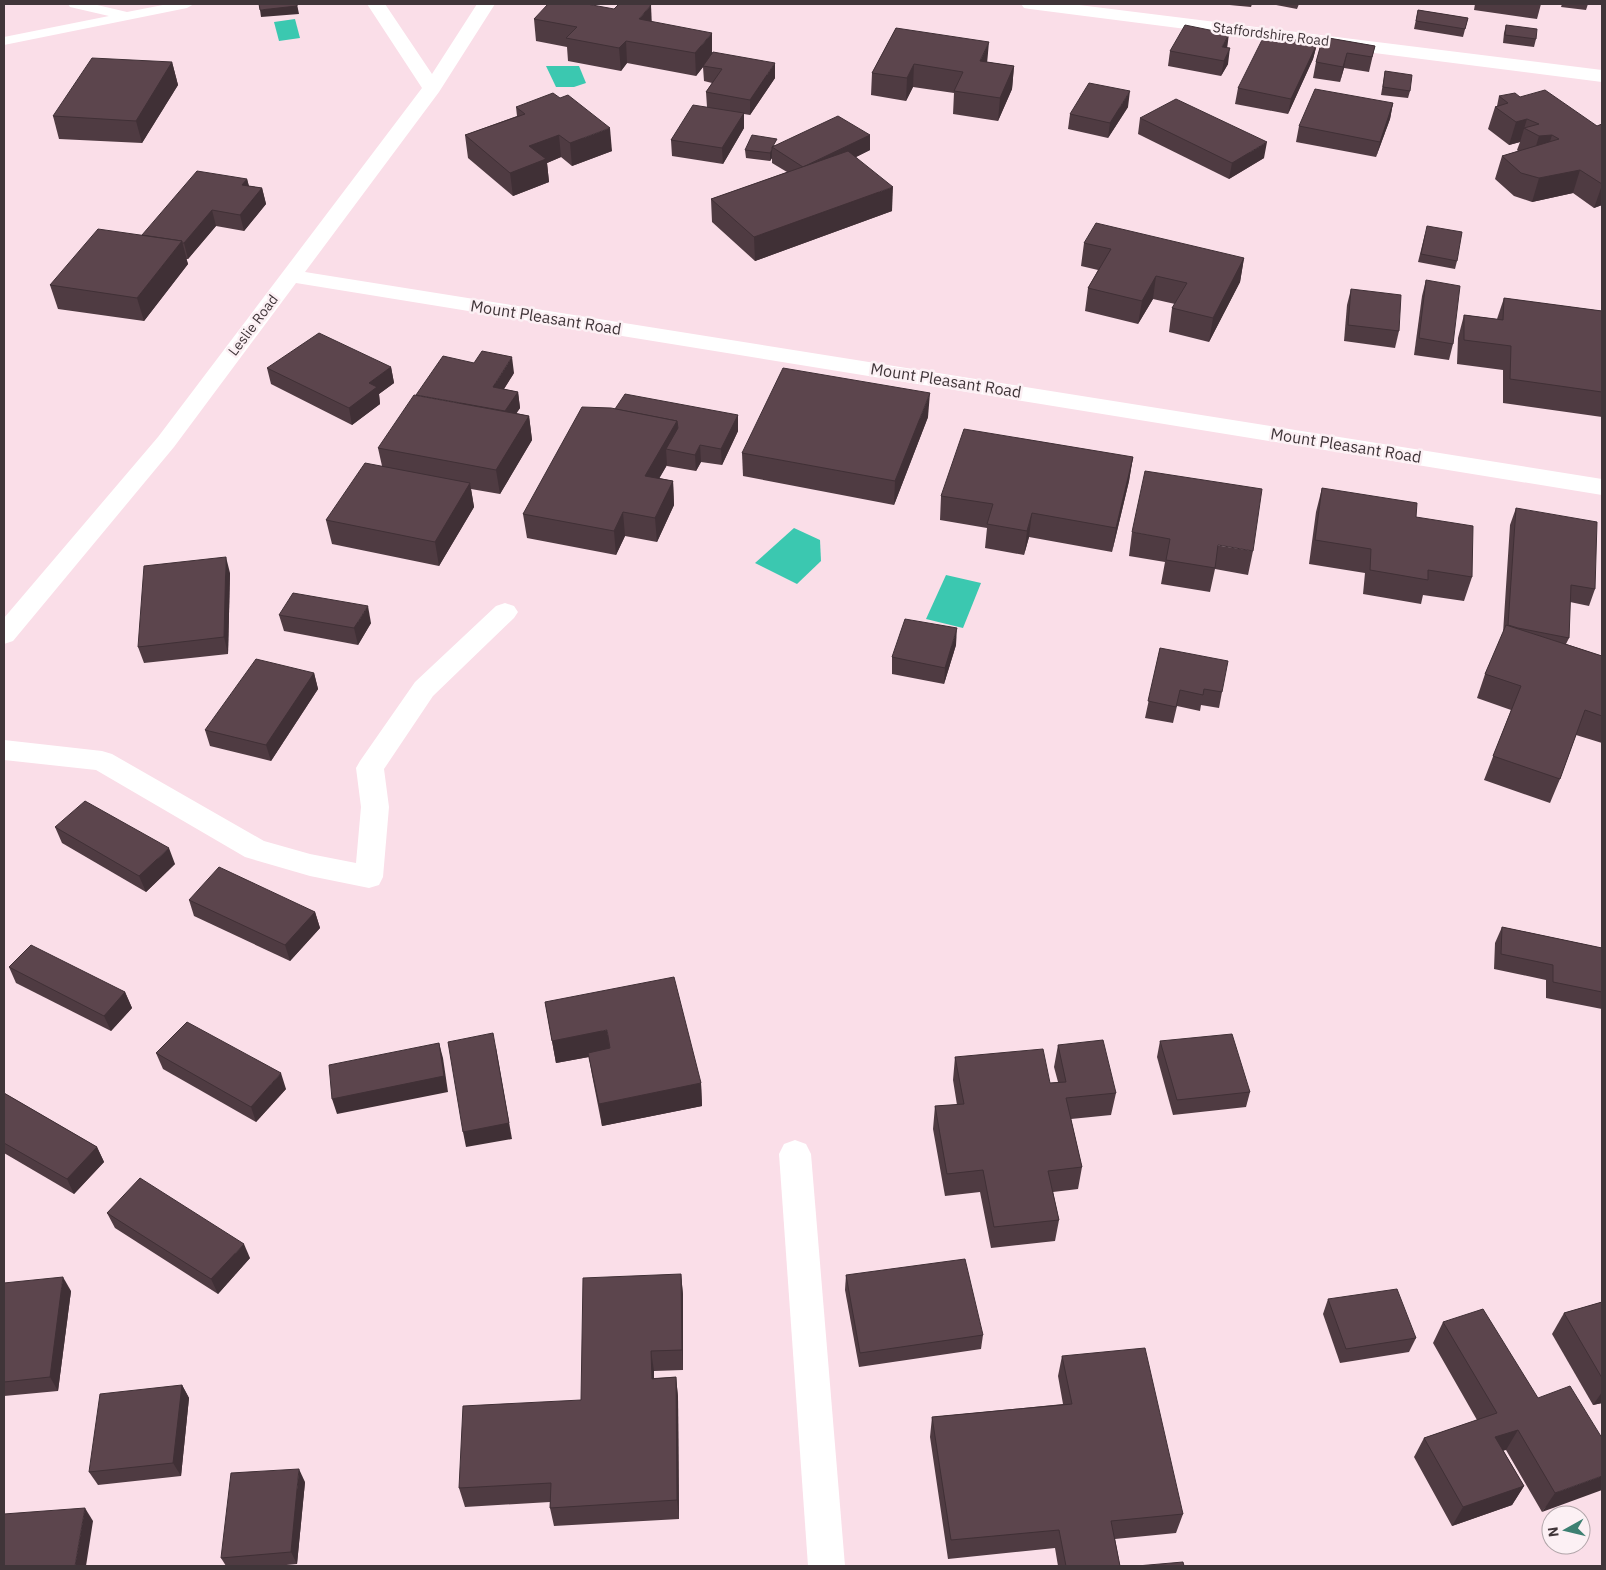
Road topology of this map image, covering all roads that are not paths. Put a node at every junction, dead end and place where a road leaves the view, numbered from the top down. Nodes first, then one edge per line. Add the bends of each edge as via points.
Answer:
1 (74, 4) edge
2 (187, 4) edge
3 (376, 4) edge
4 (486, 4) edge
5 (1030, 4) edge
6 (129, 16) junction
7 (4, 41) edge
8 (1602, 76) edge
9 (432, 88) junction
10 (290, 276) junction
11 (1602, 487) edge
12 (505, 612) dead end
13 (4, 635) edge
14 (4, 750) edge
15 (795, 1154) dead end
16 (827, 1566) edge

1 - 6 lane
2 - 6 lane
3 - 9 street
4 - 9 street, Leslie Road
5 - 8 street, Staffordshire Road
6 - 7 lane
9 - 10 street, Leslie Road
10 - 11 street, Mount Pleasant Road
10 - 13 street, Leslie Road via 166,442
12 - 14 street via 424,688 370,768 375,807 368,877 310,866 255,849 102,761
15 - 16 street

